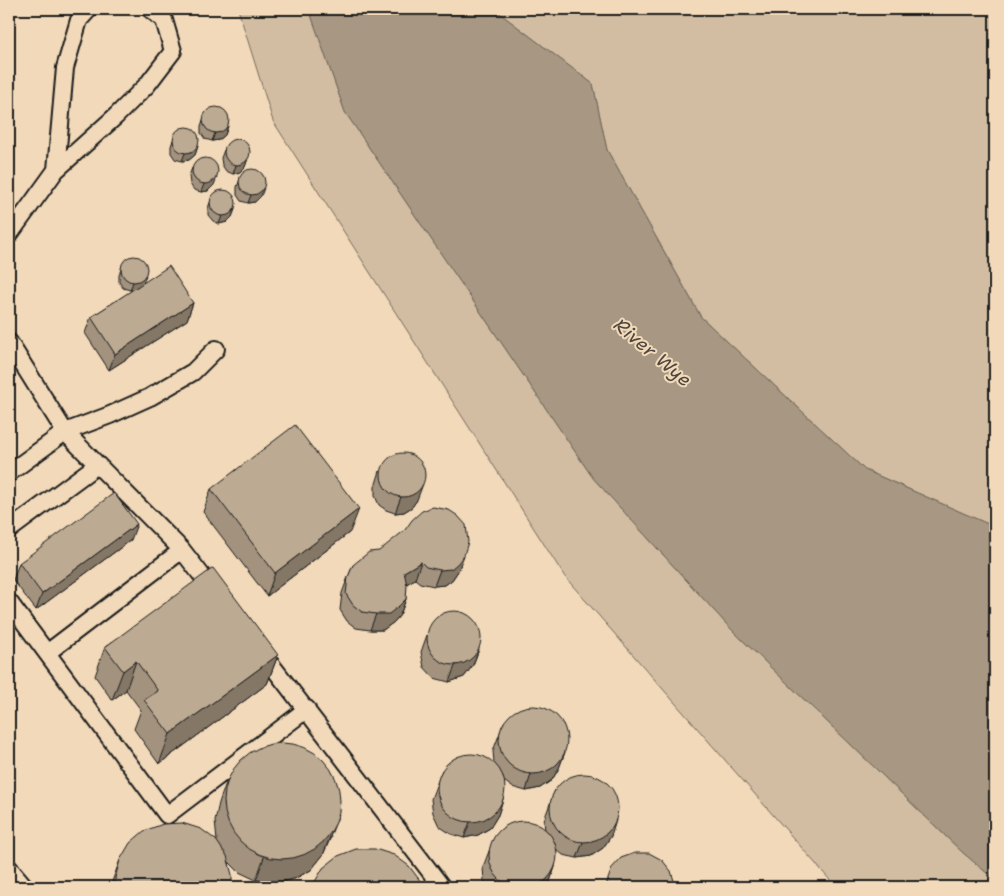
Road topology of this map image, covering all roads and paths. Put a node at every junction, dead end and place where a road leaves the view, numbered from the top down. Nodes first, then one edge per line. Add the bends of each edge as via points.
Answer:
1 (89, 9) edge
2 (150, 9) edge
3 (56, 170) junction
4 (9, 235) edge
5 (9, 342) edge
6 (216, 349) dead end
7 (65, 432) junction
8 (97, 465) junction
9 (9, 473) edge
10 (9, 530) edge
11 (182, 550) junction
12 (9, 602) edge
13 (223, 603) edge
14 (253, 641) edge
15 (47, 653) junction
16 (307, 709) junction
17 (9, 868) edge
18 (25, 887) edge
19 (442, 887) edge

1 - 3 lane via 79,20 65,68
2 - 3 lane via 164,20 173,51 147,85
3 - 4 lane
5 - 7 lane
6 - 7 lane via 193,372 150,397
7 - 8 lane
7 - 9 lane
8 - 10 lane
8 - 11 lane
11 - 13 lane
11 - 15 lane
12 - 15 lane
14 - 16 lane
15 - 16 lane via 167,815
16 - 19 lane
17 - 18 lane

